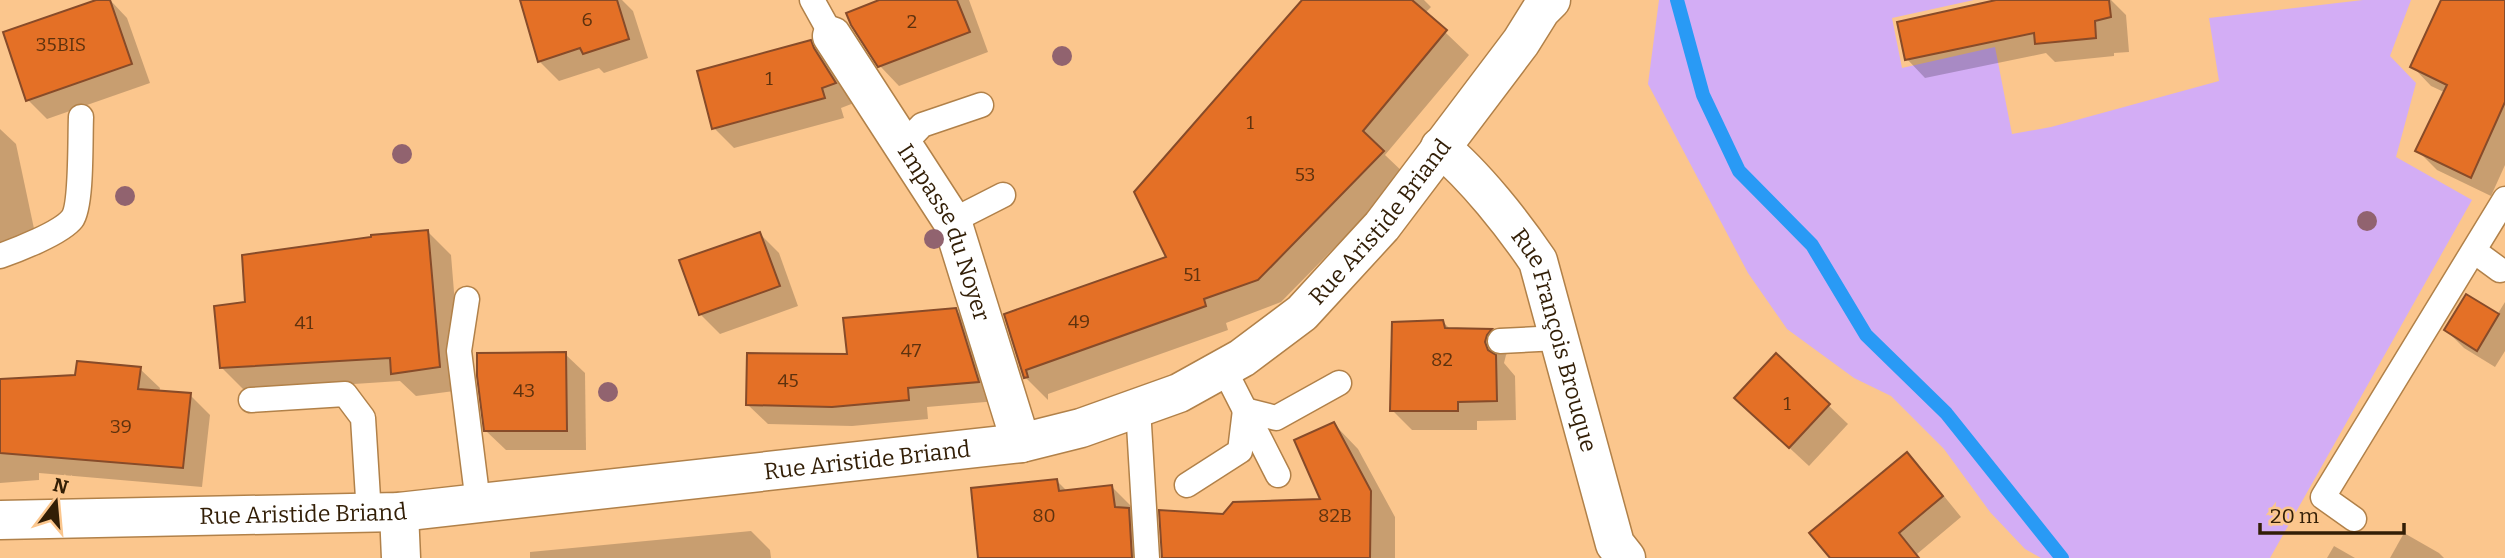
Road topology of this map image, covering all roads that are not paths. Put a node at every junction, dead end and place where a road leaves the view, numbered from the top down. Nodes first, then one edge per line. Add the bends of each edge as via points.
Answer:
1 (812, 0) edge
2 (1540, 3) edge
3 (832, 37) joint
4 (981, 105) dead end
5 (81, 117) dead end
6 (903, 145) junction
7 (1440, 148) junction
8 (1003, 195) dead end
9 (2505, 199) edge
10 (952, 220) junction
11 (2474, 251) junction
12 (0, 256) edge
13 (2500, 270) dead end
14 (467, 299) dead end
15 (1558, 338) junction
16 (1500, 341) dead end
17 (1224, 369) junction
18 (1339, 383) dead end
19 (251, 400) dead end
20 (1138, 408) junction
21 (1245, 410) junction
22 (1021, 443) junction
23 (1278, 475) dead end
24 (1188, 485) dead end
25 (478, 503) junction
26 (384, 513) junction
27 (2354, 519) dead end
28 (0, 520) edge
29 (401, 558) edge
30 (1147, 558) edge
31 (1626, 558) edge

1 - 3 lane
2 - 7 street, Rue Aristide Briand via 1521,43
3 - 6 street, Impasse du Noyer
4 - 6 lane via 922,125
5 - 12 lane via 77,204 72,219
6 - 10 street, Impasse du Noyer
7 - 15 street, Rue François Brouque via 1462,165 1538,261
7 - 17 street, Rue Aristide Briand via 1382,226 1302,313
8 - 10 lane
9 - 11 lane
10 - 22 street, Impasse du Noyer
11 - 13 lane
11 - 27 lane via 2323,497
14 - 25 lane via 459,351
15 - 16 lane
15 - 31 street, Rue François Brouque via 1615,544
17 - 20 street, Rue Aristide Briand
17 - 21 lane
18 - 21 lane via 1276,418
19 - 26 lane via 345,394 363,418
20 - 22 street, Rue Aristide Briand
20 - 30 lane
21 - 23 lane
21 - 24 lane via 1240,451
22 - 25 street, Rue Aristide Briand
25 - 26 street, Rue Aristide Briand
26 - 28 street, Rue Aristide Briand
26 - 29 street

